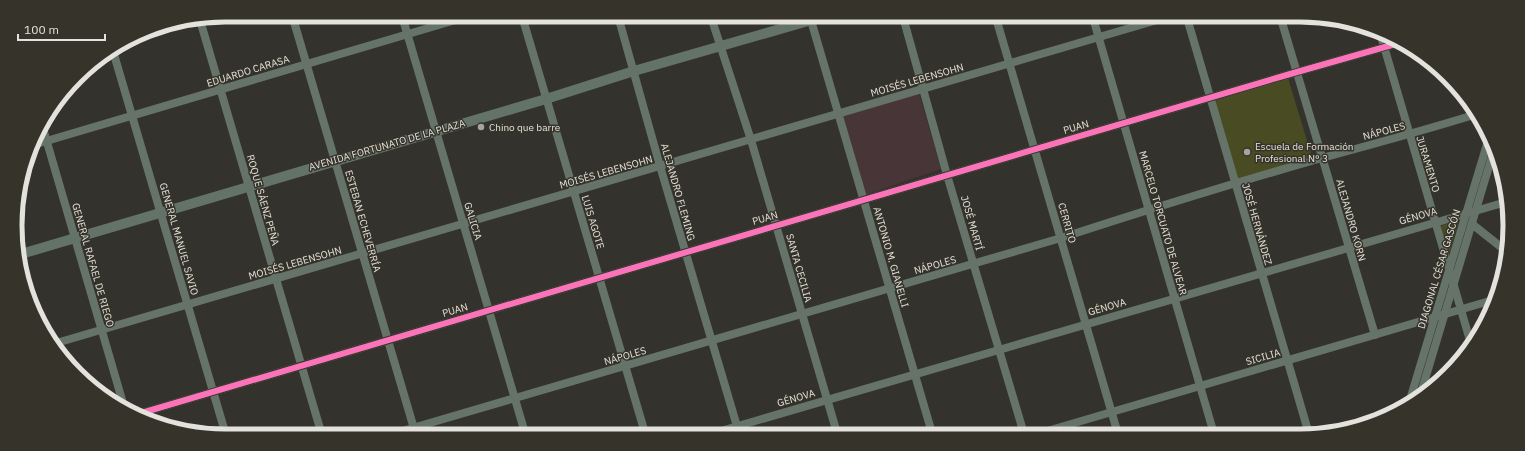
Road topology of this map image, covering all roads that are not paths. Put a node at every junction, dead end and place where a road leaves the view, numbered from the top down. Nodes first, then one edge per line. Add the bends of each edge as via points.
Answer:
1 (294, 22) edge
2 (404, 22) edge
3 (447, 22) edge
4 (524, 22) edge
5 (620, 22) edge
6 (712, 22) edge
7 (801, 22) edge
8 (812, 22) edge
9 (904, 22) edge
10 (997, 22) edge
11 (1094, 22) edge
12 (1150, 22) edge
13 (1188, 22) edge
14 (1282, 22) edge
15 (201, 24) edge
16 (407, 33) junction
17 (1098, 37) junction
18 (1382, 39) edge
19 (1393, 45) edge
20 (720, 47) junction
21 (1384, 48) junction
22 (114, 55) edge
23 (306, 64) junction
24 (1010, 64) junction
25 (634, 71) junction
26 (1297, 72) junction
27 (924, 88) junction
28 (220, 89) junction
29 (1210, 98) junction
30 (546, 99) junction
31 (839, 114) junction
32 (132, 115) junction
33 (1471, 116) edge
34 (1123, 123) junction
35 (436, 131) junction
36 (44, 133) edge
37 (1409, 135) junction
38 (751, 140) junction
39 (47, 141) junction
40 (39, 143) edge
41 (1487, 145) edge
42 (1035, 149) junction
43 (1322, 158) junction
44 (1491, 158) edge
45 (335, 161) junction
46 (660, 166) junction
47 (947, 175) junction
48 (1235, 184) junction
49 (249, 186) junction
50 (574, 192) junction
51 (864, 200) junction
52 (1502, 203) edge
53 (1148, 209) junction
54 (1476, 211) junction
55 (160, 212) junction
56 (1466, 214) junction
57 (1435, 222) junction
58 (464, 224) junction
59 (1472, 224) junction
60 (776, 226) junction
61 (75, 237) junction
62 (1061, 238) junction
63 (1348, 247) junction
64 (1502, 247) edge
65 (24, 253) edge
66 (685, 253) junction
67 (362, 254) junction
68 (973, 264) junction
69 (1261, 272) junction
70 (1449, 272) junction
71 (599, 278) junction
72 (276, 279) junction
73 (1453, 286) junction
74 (890, 289) junction
75 (1174, 298) junction
76 (1489, 301) edge
77 (188, 305) junction
78 (1460, 309) junction
79 (489, 310) junction
80 (802, 314) junction
81 (1445, 314) junction
82 (1435, 317) junction
83 (1086, 324) junction
84 (102, 330) junction
85 (1374, 335) junction
86 (1469, 339) edge
87 (388, 340) junction
88 (712, 341) junction
89 (59, 343) edge
90 (999, 349) junction
91 (1287, 360) junction
92 (302, 366) junction
93 (625, 366) junction
94 (914, 374) junction
95 (1200, 386) junction
96 (1423, 387) edge
97 (213, 392) junction
98 (1411, 396) edge
99 (515, 398) junction
100 (827, 400) junction
101 (122, 401) edge
102 (144, 412) edge
103 (1112, 412) junction
104 (224, 429) edge
105 (320, 429) edge
106 (414, 429) edge
107 (417, 429) edge
108 (524, 429) edge
109 (644, 429) edge
110 (738, 429) edge
111 (741, 429) edge
112 (836, 429) edge
113 (930, 429) edge
114 (1023, 429) edge
115 (1054, 429) edge
116 (1117, 429) edge
117 (1213, 429) edge
118 (1308, 429) edge

1 - 23 street, ESTEBAN ECHEVERRÍA
2 - 16 street, GALICIA
3 - 16 street, EDUARDO CARASA
4 - 30 street, LUIS AGOTE
5 - 25 street, ALEJANDRO FLEMING
6 - 20 street, SANTA CECILIA
7 - 20 main road, AVENIDA FORTUNATO DE LA PLAZA
8 - 31 street, ANTONIO M. GIANELLI
9 - 27 street, JOSÉ MARTÍ
10 - 24 street, CERRITO
11 - 17 street, MARCELO TORCUATO DE ALVEAR
12 - 17 street, MOISÉS LEBENSOHN
13 - 29 street, JOSÉ HERNÁNDEZ
14 - 26 street, ALEJANDRO KORN
15 - 28 street, ROQUE SÁENZ PEÑA
16 - 23 street, EDUARDO CARASA
16 - 35 street, GALICIA
17 - 24 street, MOISÉS LEBENSOHN
17 - 34 street, MARCELO TORCUATO DE ALVEAR
18 - 21 street, JURAMENTO
19 - 21 street, PUAN
20 - 25 main road, AVENIDA FORTUNATO DE LA PLAZA
20 - 38 street, SANTA CECILIA
21 - 26 street, PUAN
21 - 37 street, JURAMENTO
22 - 32 street, GENERAL MANUEL SAVIO
23 - 28 street, EDUARDO CARASA
23 - 45 street, ESTEBAN ECHEVERRÍA
24 - 27 street, MOISÉS LEBENSOHN
24 - 42 street, CERRITO
25 - 30 main road, AVENIDA FORTUNATO DE LA PLAZA
25 - 46 street, ALEJANDRO FLEMING
26 - 29 street, PUAN
26 - 43 street, ALEJANDRO KORN
27 - 31 street, MOISÉS LEBENSOHN
27 - 47 street, JOSÉ MARTÍ
28 - 32 street, EDUARDO CARASA
28 - 49 street, ROQUE SÁENZ PEÑA
29 - 34 street, PUAN
29 - 48 street, JOSÉ HERNÁNDEZ
30 - 35 main road, AVENIDA FORTUNATO DE LA PLAZA
30 - 50 street, LUIS AGOTE
31 - 38 street, MOISÉS LEBENSOHN
31 - 51 street, ANTONIO M. GIANELLI
32 - 39 street, EDUARDO CARASA
32 - 55 street, GENERAL MANUEL SAVIO
33 - 37 street, NÁPOLES
34 - 42 street, PUAN
34 - 53 street, MARCELO TORCUATO DE ALVEAR
35 - 45 main road, AVENIDA FORTUNATO DE LA PLAZA
35 - 58 street, GALICIA
36 - 39 street, GENERAL RAFAEL DE RIEGO
37 - 43 street, NÁPOLES
37 - 57 street, JURAMENTO
38 - 46 street, MOISÉS LEBENSOHN
38 - 60 street, SANTA CECILIA
39 - 40 street, EDUARDO CARASA
39 - 61 street, GENERAL RAFAEL DE RIEGO
41 - 56 street, DIAGONAL CÉSAR GASCÓN
42 - 47 street, PUAN
42 - 62 street, CERRITO
43 - 48 street, NÁPOLES
43 - 63 street, ALEJANDRO KORN
44 - 54 street, DIAGONAL CÉSAR GASCÓN
45 - 49 main road, AVENIDA FORTUNATO DE LA PLAZA
45 - 67 street, ESTEBAN ECHEVERRÍA
46 - 50 street, MOISÉS LEBENSOHN
46 - 66 street, ALEJANDRO FLEMING
47 - 51 street, PUAN
47 - 68 street, JOSÉ MARTÍ
48 - 53 street, NÁPOLES
48 - 69 street, JOSÉ HERNÁNDEZ
49 - 55 main road, AVENIDA FORTUNATO DE LA PLAZA
49 - 72 street, ROQUE SÁENZ PEÑA
50 - 58 street, MOISÉS LEBENSOHN
50 - 71 street, LUIS AGOTE
51 - 60 street, PUAN
51 - 74 street, ANTONIO M. GIANELLI
52 - 54 street, GÉNOVA
53 - 62 street, NÁPOLES
53 - 75 street, MARCELO TORCUATO DE ALVEAR
54 - 56 street, GÉNOVA
54 - 59 street, DIAGONAL CÉSAR GASCÓN
55 - 61 main road, AVENIDA FORTUNATO DE LA PLAZA
55 - 77 street, GENERAL MANUEL SAVIO
56 - 57 street, GÉNOVA
56 - 70 street, DIAGONAL CÉSAR GASCÓN
57 - 63 street, GÉNOVA
57 - 70 street, JURAMENTO
58 - 67 street, MOISÉS LEBENSOHN
58 - 79 street, GALICIA
59 - 64 street
59 - 73 street, DIAGONAL CÉSAR GASCÓN
60 - 66 street, PUAN
60 - 80 street, SANTA CECILIA
61 - 65 main road, AVENIDA FORTUNATO DE LA PLAZA
61 - 84 street, GENERAL RAFAEL DE RIEGO
62 - 68 street, NÁPOLES
62 - 83 street, CERRITO
63 - 69 street, GÉNOVA
63 - 85 street, ALEJANDRO KORN
66 - 71 street, PUAN
66 - 88 street, ALEJANDRO FLEMING
67 - 72 street, MOISÉS LEBENSOHN
67 - 87 street, ESTEBAN ECHEVERRÍA
68 - 74 street, NÁPOLES
68 - 90 street, JOSÉ MARTÍ
69 - 75 street, GÉNOVA
69 - 91 street, JOSÉ HERNÁNDEZ
70 - 73 street, JURAMENTO
70 - 82 street, DIAGONAL CÉSAR GASCÓN
71 - 79 street, PUAN
71 - 93 street, LUIS AGOTE
72 - 77 street, MOISÉS LEBENSOHN
72 - 92 street, ROQUE SÁENZ PEÑA
73 - 78 street, JURAMENTO
73 - 81 street, DIAGONAL CÉSAR GASCÓN
74 - 80 street, NÁPOLES
74 - 94 street, ANTONIO M. GIANELLI
75 - 83 street, GÉNOVA
75 - 95 street, MARCELO TORCUATO DE ALVEAR
76 - 78 street, SICILIA
77 - 84 street, MOISÉS LEBENSOHN
77 - 97 street, GENERAL MANUEL SAVIO
78 - 81 street, SICILIA
78 - 86 street, JURAMENTO
79 - 87 street, PUAN
79 - 99 street, GALICIA
80 - 88 street, NÁPOLES
80 - 100 street, SANTA CECILIA
81 - 82 street, SICILIA
81 - 96 street, DIAGONAL CÉSAR GASCÓN
82 - 85 street, SICILIA
82 - 98 street, DIAGONAL CÉSAR GASCÓN
83 - 90 street, GÉNOVA
83 - 103 street, CERRITO
84 - 89 street, MOISÉS LEBENSOHN
84 - 101 street, GENERAL RAFAEL DE RIEGO
85 - 91 street, SICILIA
87 - 92 street, PUAN
87 - 106 street, ESTEBAN ECHEVERRÍA
88 - 93 street, NÁPOLES
88 - 110 street, ALEJANDRO FLEMING
90 - 94 street, GÉNOVA
90 - 114 street, JOSÉ MARTÍ
91 - 95 street, SICILIA
91 - 118 street, JOSÉ HERNÁNDEZ
92 - 97 street, PUAN
92 - 105 street, ROQUE SÁENZ PEÑA
93 - 99 street, NÁPOLES
93 - 109 street, LUIS AGOTE
94 - 100 street, GÉNOVA
94 - 113 street, ANTONIO M. GIANELLI
95 - 103 street, SICILIA
95 - 117 street, MARCELO TORCUATO DE ALVEAR
97 - 102 street, PUAN
97 - 104 street, GENERAL MANUEL SAVIO
99 - 107 street, NÁPOLES
99 - 108 street, GALICIA
100 - 111 street, GÉNOVA
100 - 112 street, SANTA CECILIA
103 - 115 street, SICILIA
103 - 116 street, CERRITO

